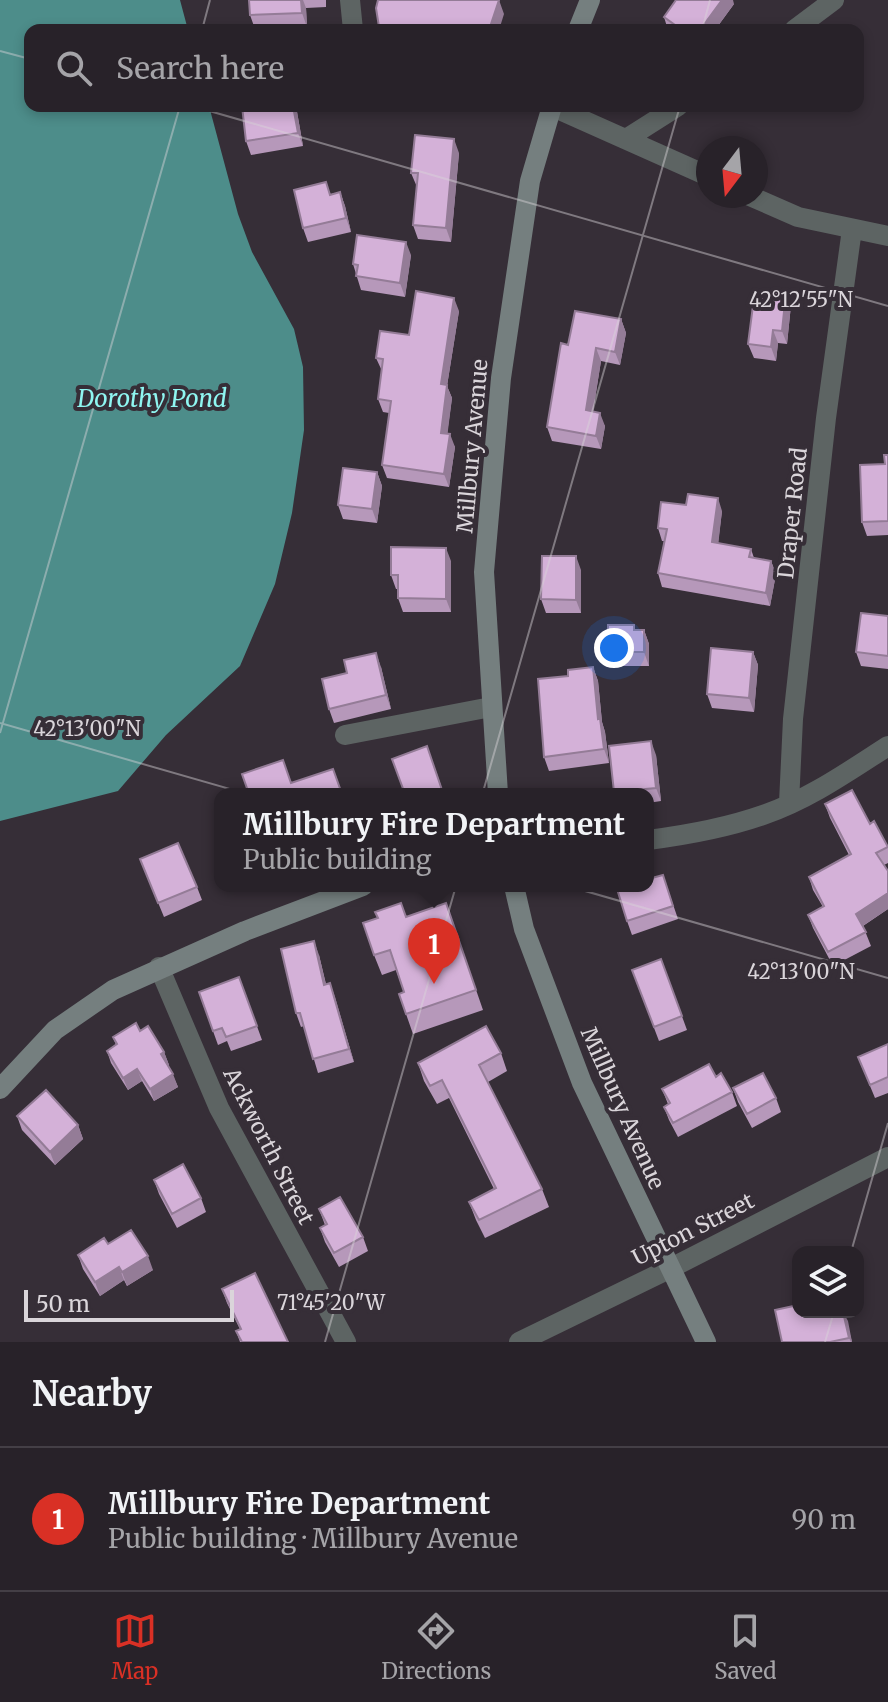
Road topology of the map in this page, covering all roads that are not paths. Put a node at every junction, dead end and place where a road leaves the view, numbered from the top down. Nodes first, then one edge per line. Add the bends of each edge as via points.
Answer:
1 (350, 0) edge
2 (590, 0) edge
3 (834, 0) edge
4 (352, 24) edge
5 (580, 24) edge
6 (802, 24) edge
7 (550, 112) edge
8 (565, 112) edge
9 (669, 112) edge
10 (626, 139) junction
11 (696, 171) edge
12 (768, 204) edge
13 (852, 229) junction
14 (888, 236) edge
15 (491, 707) junction
16 (345, 735) dead end
17 (888, 746) edge
18 (498, 788) edge
19 (789, 803) junction
20 (654, 839) edge
21 (347, 892) edge
22 (515, 892) edge
23 (159, 967) junction
24 (0, 1089) edge
25 (888, 1157) edge
26 (671, 1268) junction
27 (346, 1342) edge
28 (519, 1342) edge
29 (706, 1342) edge

1 - 4 street
2 - 5 main road
3 - 6 street
7 - 15 main road, Millbury Avenue via 530,181 501,378 484,572
8 - 10 street
9 - 10 street
10 - 11 street
12 - 13 street
13 - 14 street
13 - 19 street, Draper Road via 826,418 793,719
15 - 16 street
15 - 18 main road, Millbury Avenue
17 - 19 street
19 - 20 street via 699,833
21 - 23 main road
22 - 26 main road, Millbury Avenue via 524,929 582,1083
23 - 24 main road via 65,1023
23 - 27 street, Ackworth Street via 219,1108
25 - 26 street, Upton Street
26 - 28 street, Upton Street
26 - 29 main road, Millbury Avenue

